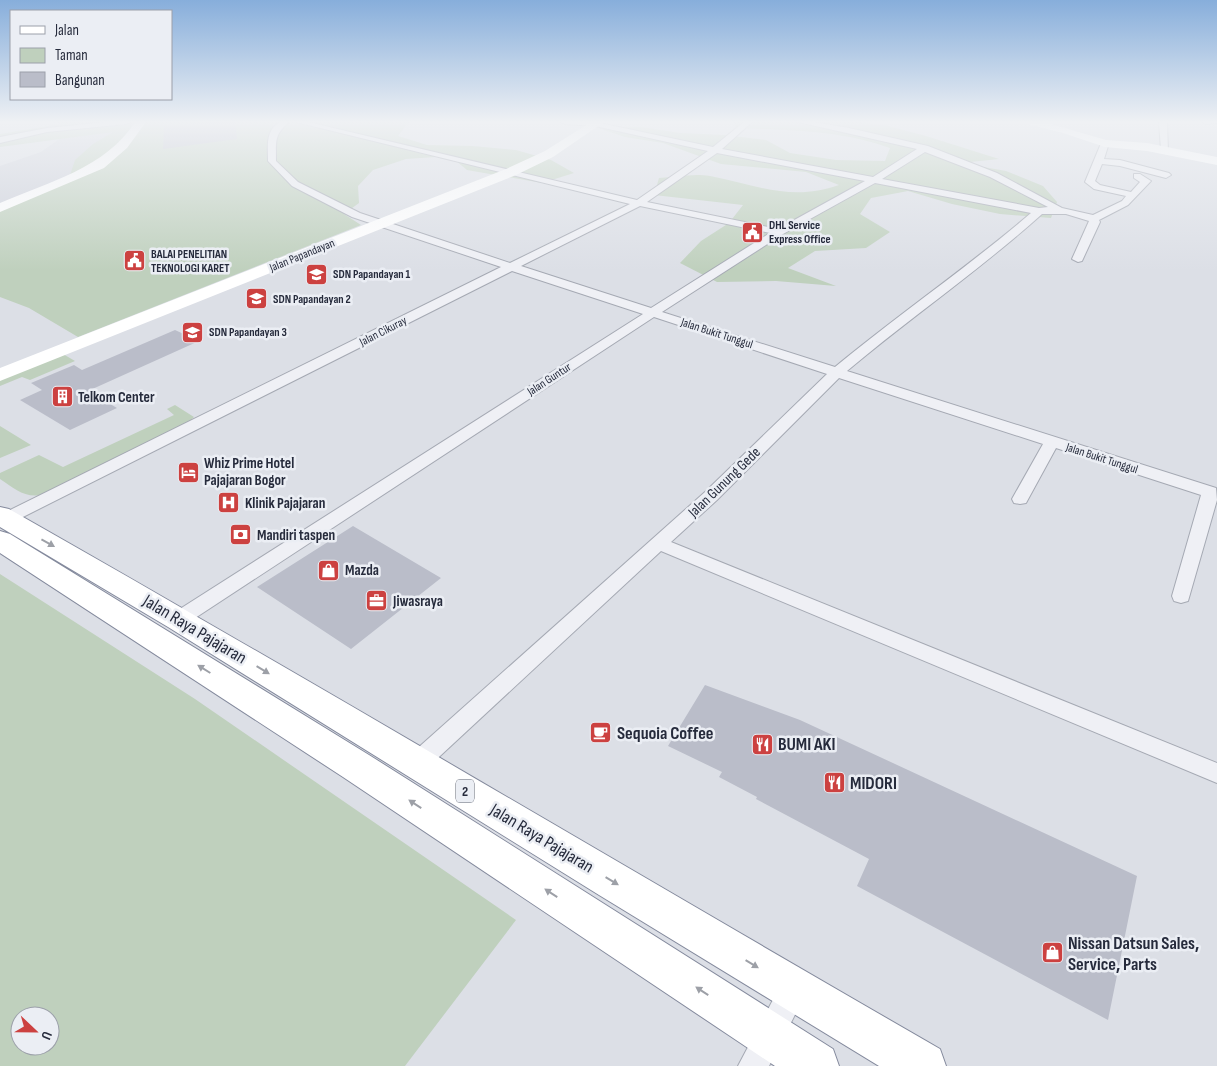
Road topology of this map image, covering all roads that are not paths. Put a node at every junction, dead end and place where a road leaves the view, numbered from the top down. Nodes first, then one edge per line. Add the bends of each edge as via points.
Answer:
1 (83, 172) edge
2 (281, 172) edge
3 (510, 172) joint
4 (684, 172) edge
5 (830, 172) edge
6 (887, 172) edge
7 (986, 172) edge
8 (1095, 172) edge
9 (1156, 172) edge
10 (1166, 174) dead end
11 (1137, 176) dead end
12 (874, 180) junction
13 (1133, 194) junction
14 (639, 203) junction
15 (0, 208) edge
16 (1058, 209) junction
17 (1039, 211) junction
18 (1093, 218) junction
19 (381, 224) junction
20 (779, 232) junction
21 (1078, 259) dead end
22 (511, 267) junction
23 (652, 312) junction
24 (837, 372) junction
25 (0, 375) edge
26 (1012, 428) junction
27 (1052, 442) junction
28 (1215, 491) edge
29 (1020, 499) dead end
30 (1, 524) edge
31 (657, 543) junction
32 (1182, 596) dead end
33 (179, 619) junction
34 (418, 762) junction
35 (1217, 773) edge
36 (794, 989) junction
37 (761, 1051) edge
38 (816, 1066) edge
39 (924, 1066) edge

1 - 15 street
2 - 19 street, Jalan Bukit Tunggul via 295,184 327,202
3 - 14 street
3 - 19 street, Jalan Papandayan
4 - 14 street, Jalan Cikuray
5 - 12 street
6 - 12 street, Jalan Guntur
7 - 16 street
8 - 13 street via 1090,183
9 - 10 street
11 - 13 street via 1146,181
12 - 17 street
12 - 20 street, Jalan Guntur
13 - 18 street via 1125,203
14 - 20 street
14 - 22 street, Jalan Cikuray
16 - 17 street
16 - 18 street
17 - 24 street, Jalan Gunung Gede via 996,249
18 - 21 street via 1095,222
19 - 22 street, Jalan Bukit Tunggul
19 - 25 street, Jalan Papandayan
20 - 23 street, Jalan Guntur
22 - 23 street, Jalan Bukit Tunggul
22 - 30 street, Jalan Cikuray
23 - 24 street, Jalan Bukit Tunggul
23 - 33 street, Jalan Guntur
24 - 26 street, Jalan Bukit Tunggul
24 - 31 street, Jalan Gunung Gede via 711,496
26 - 27 street, Jalan Bukit Tunggul
26 - 28 street via 1048,432
27 - 28 street, Jalan Bukit Tunggul
27 - 29 street
28 - 32 street
30 -> 33 highway, Jalan Raya Pajajaran / 2
37 -> 30 highway, Jalan Raya Pajajaran via 356,766
31 - 34 street, Jalan Gunung Gede
31 - 35 street
33 -> 34 highway, Jalan Raya Pajajaran / 2
34 -> 36 highway, Jalan Raya Pajajaran / 2
36 - 37 street
36 - 39 highway, Jalan Raya Pajajaran / 2
37 - 38 highway, Jalan Raya Pajajaran

